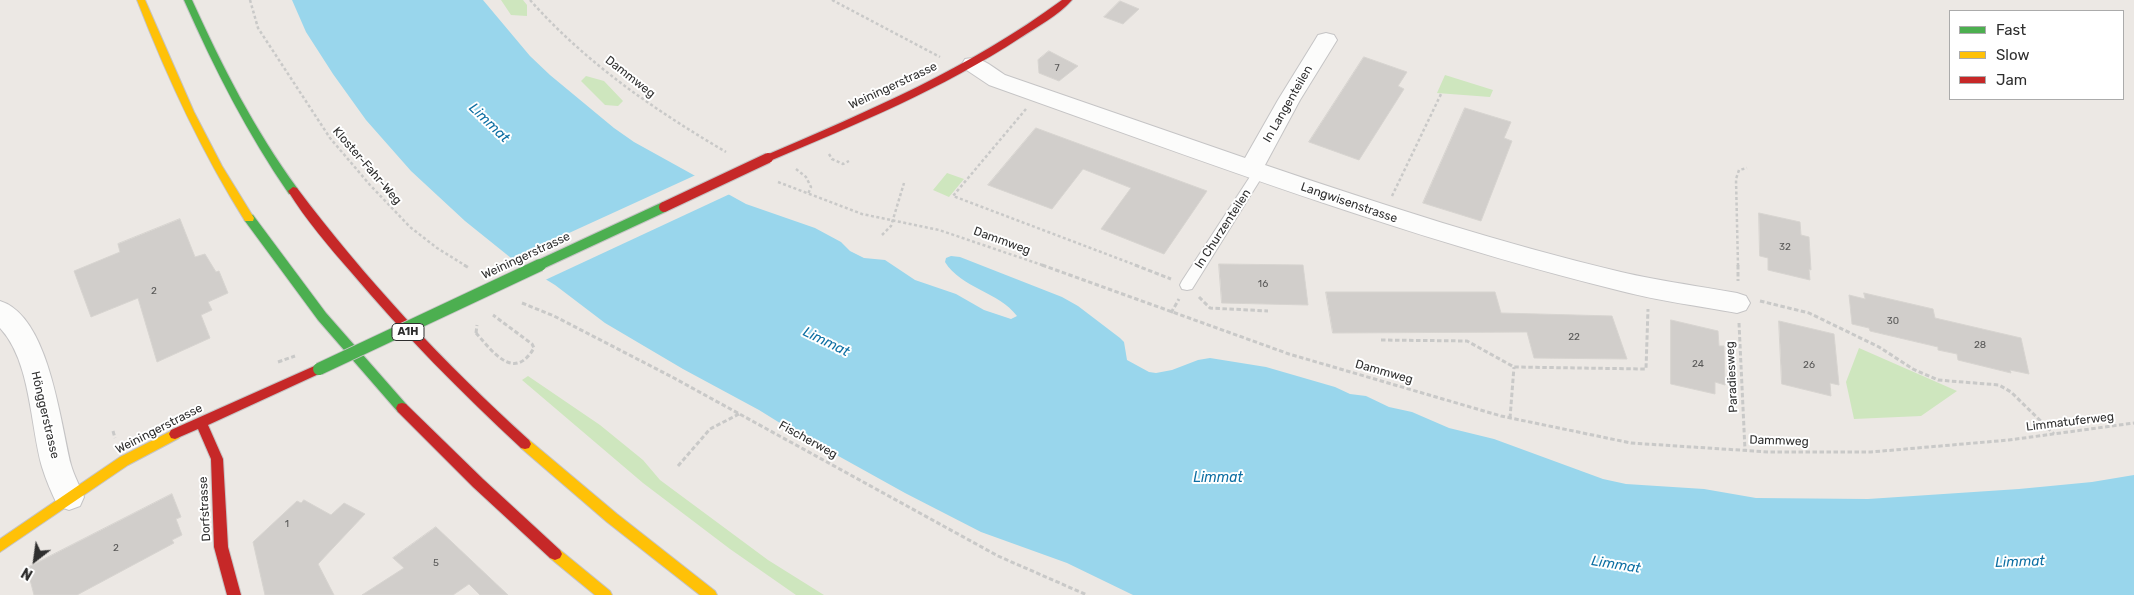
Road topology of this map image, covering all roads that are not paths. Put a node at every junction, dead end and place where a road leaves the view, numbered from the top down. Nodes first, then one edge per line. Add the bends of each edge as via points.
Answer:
1 (141, 0) edge
2 (188, 0) edge
3 (1068, 0) edge
4 (1326, 40) dead end
5 (973, 64) junction
6 (1255, 171) junction
7 (1187, 285) road end
8 (1744, 296) road end
9 (0, 311) edge
10 (201, 422) junction
11 (69, 497) junction
12 (0, 546) edge
13 (234, 595) edge
14 (605, 595) edge
15 (710, 595) edge

1 - 14 main road via 181,100 214,165 251,224 295,284 345,347 442,449
2 - 15 main road, A1H via 229,89 267,155 336,250 383,305 446,370 566,480
3 - 5 main road, Weiningerstrasse via 1031,28
4 - 6 street, In Langenteilen via 1289,100
5 - 6 street, Langwisenstrasse via 997,80
5 - 10 main road, Weiningerstrasse, bridge
6 - 7 lane, In Churzenteilen
6 - 8 street, Langwisenstrasse via 1384,215 1623,282
9 - 11 street, Hönggerstrasse via 22,334 39,382 57,467
10 - 11 main road, Weiningerstrasse via 124,461
10 - 13 main road, Dorfstrasse via 217,459 221,547
11 - 12 main road, Weiningerstrasse

